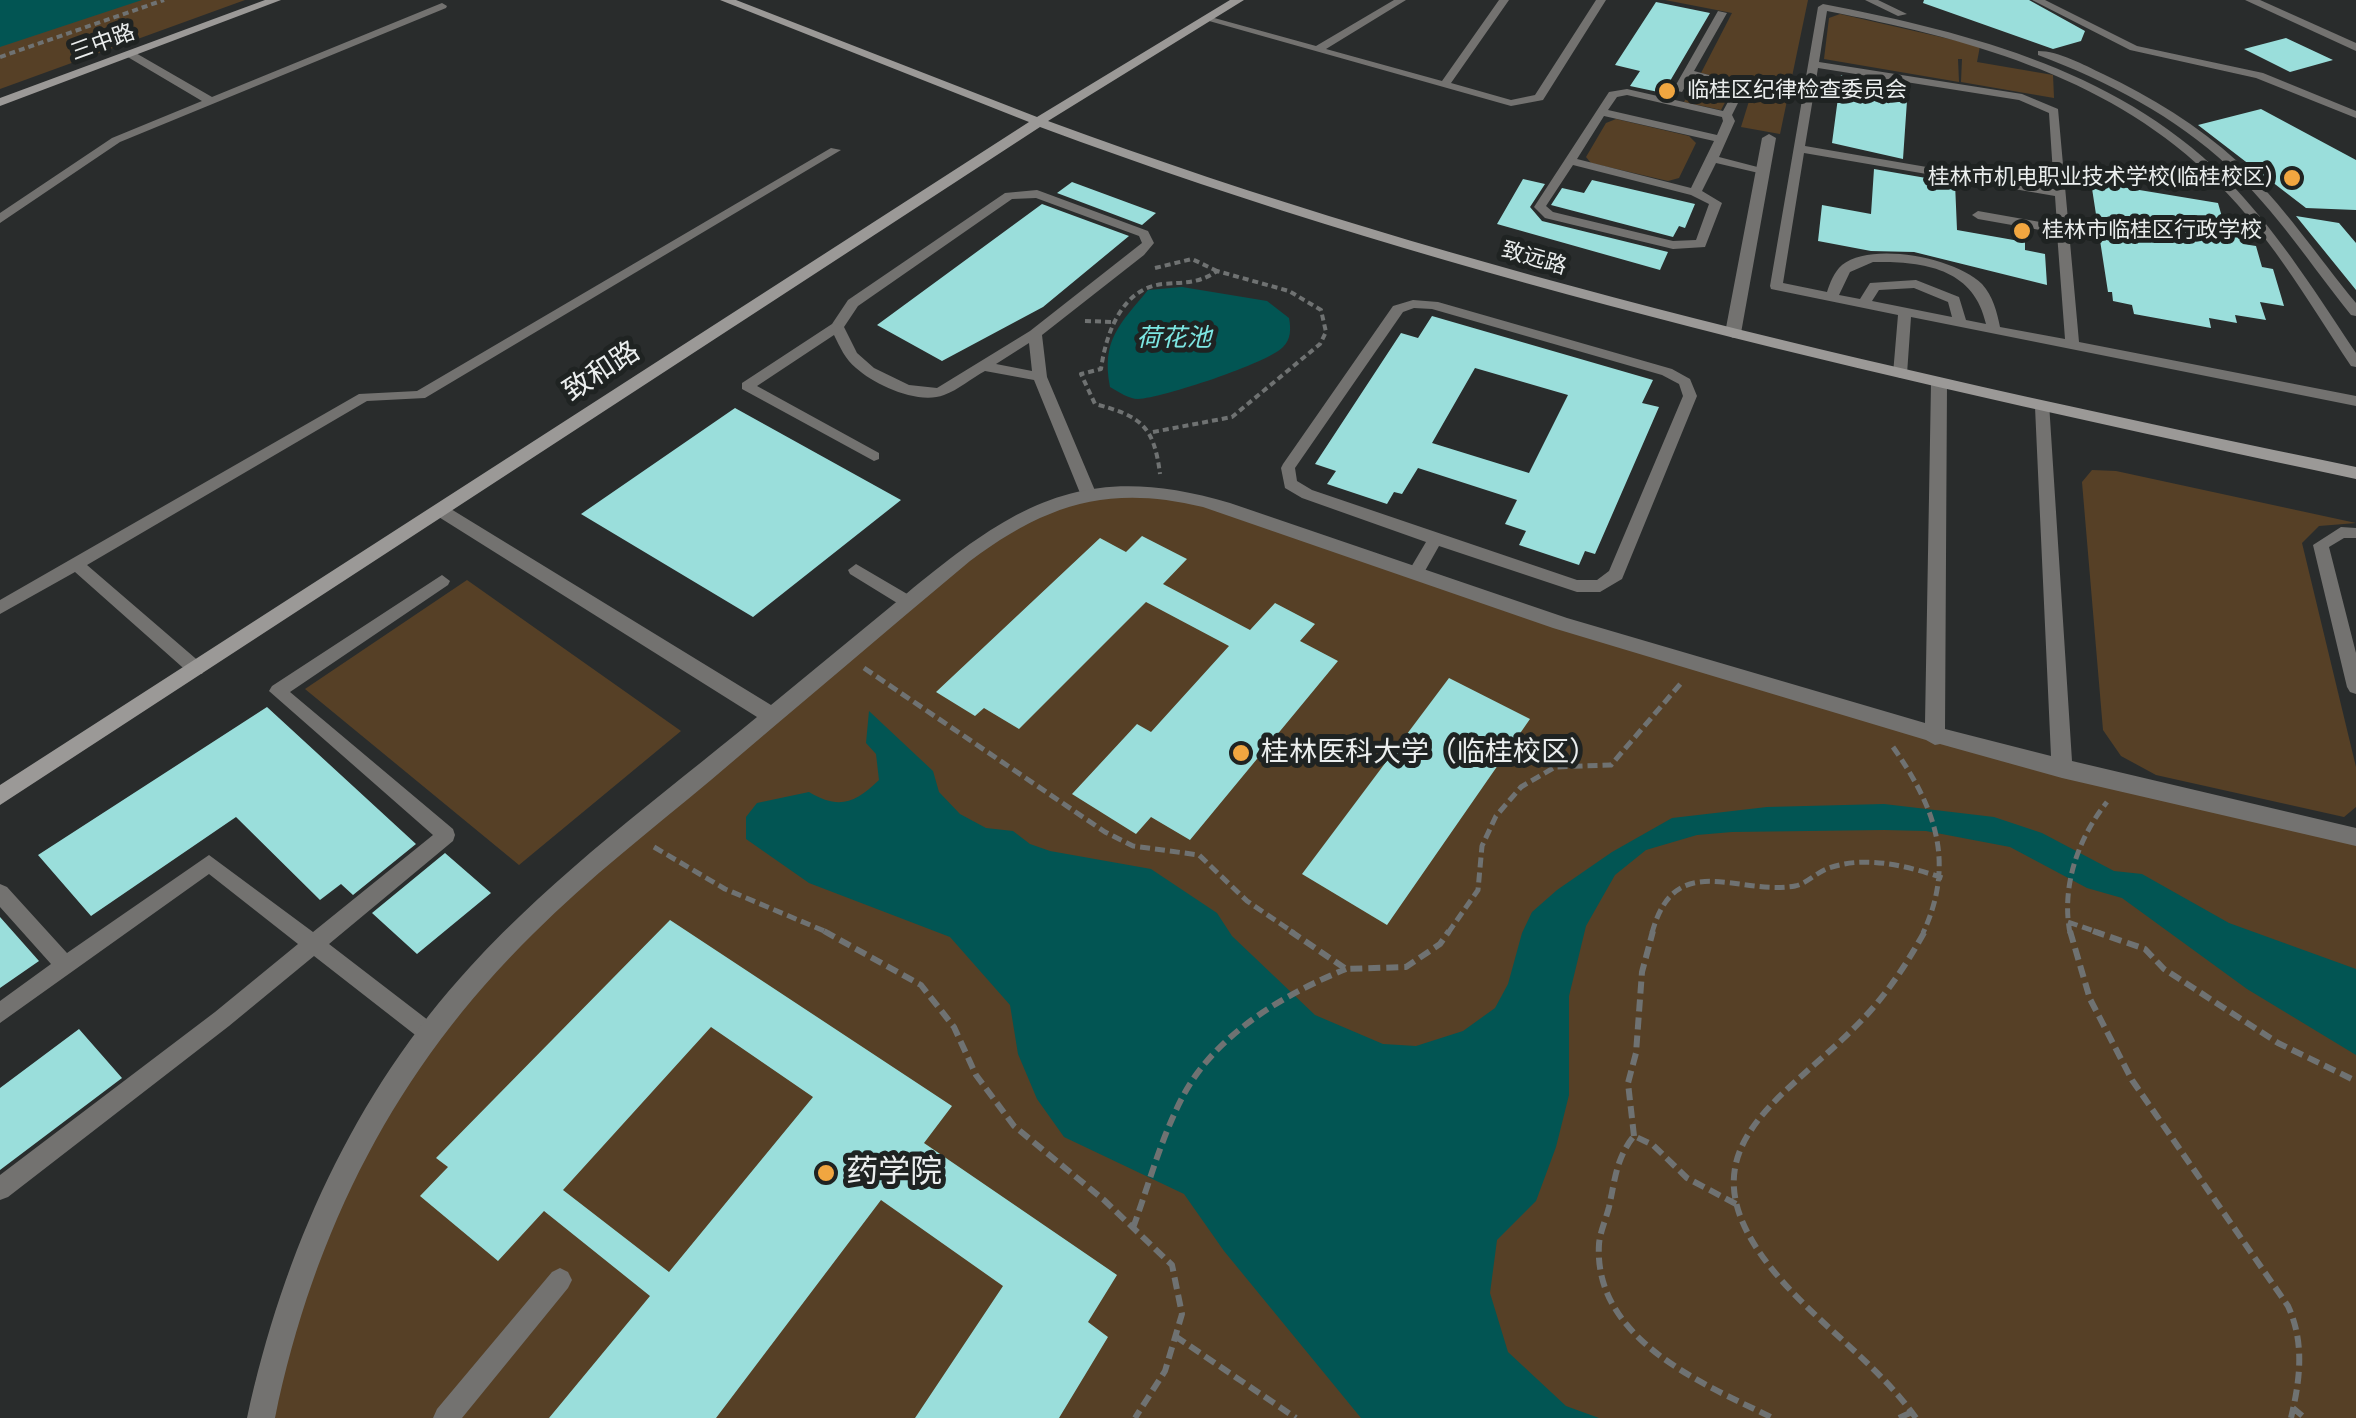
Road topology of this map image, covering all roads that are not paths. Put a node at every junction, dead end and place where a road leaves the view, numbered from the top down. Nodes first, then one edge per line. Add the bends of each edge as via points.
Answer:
1 (276, 0) edge
2 (726, 0) edge
3 (1238, 0) edge
4 (1400, 0) edge
5 (1504, 0) edge
6 (1601, 0) edge
7 (1870, 0) edge
8 (2037, 0) edge
9 (2251, 0) edge
10 (2264, 0) edge
11 (442, 6) dead end
12 (1722, 14) dead end
13 (1207, 18) junction
14 (2356, 44) edge
15 (1318, 49) junction
16 (130, 54) junction
17 (1814, 64) junction
18 (1688, 72) junction
19 (1446, 84) junction
20 (1678, 90) dead end
21 (211, 101) junction
22 (0, 102) edge
23 (1602, 112) junction
24 (1726, 115) junction
25 (2356, 115) edge
26 (1038, 122) junction
27 (1769, 138) dead end
28 (1721, 139) junction
29 (1800, 149) junction
30 (834, 150) dead end
31 (1712, 159) junction
32 (1569, 162) junction
33 (1762, 170) junction
34 (1695, 192) junction
35 (2060, 194) junction
36 (1978, 215) dead end
37 (0, 219) edge
38 (2064, 230) junction
39 (1918, 262) junction
40 (1916, 284) junction
41 (1832, 298) junction
42 (1864, 304) junction
43 (1905, 312) junction
44 (2356, 312) edge
45 (1960, 323) junction
46 (836, 328) junction
47 (1994, 330) junction
48 (1733, 333) junction
49 (1034, 334) junction
50 (2072, 345) junction
51 (2356, 364) edge
52 (983, 366) junction
53 (1900, 374) junction
54 (1040, 377) junction
55 (1939, 384) junction
56 (2356, 400) edge
57 (2043, 407) junction
58 (874, 456) dead end
59 (2356, 473) edge
60 (1088, 493) junction
61 (440, 510) junction
62 (2356, 533) edge
63 (1435, 539) junction
64 (76, 564) junction
65 (856, 570) dead end
66 (1415, 574) junction
67 (442, 581) dead end
68 (908, 602) junction
69 (0, 608) edge
70 (196, 668) junction
71 (2356, 687) edge
72 (772, 716) junction
73 (1934, 736) junction
74 (2062, 770) junction
75 (0, 796) edge
76 (2356, 837) edge
77 (0, 893) edge
78 (314, 944) junction
79 (66, 966) junction
80 (0, 1013) edge
81 (430, 1034) junction
82 (0, 1189) edge
83 (560, 1280) dead end
84 (261, 1418) edge
85 (446, 1418) edge

1 - 16 main road, 三中路
2 - 26 main road, 致远路
3 - 13 main road, 致和路
4 - 15 lane
5 - 19 lane
6 - 19 lane via 1538,98 1511,103
7 - 44 lane via 2068,62 2142,100 2244,176
8 - 25 lane via 2134,48 2259,75
9 - 14 street
10 - 14 street
11 - 21 lane
12 - 18 lane
13 - 15 lane
13 - 26 main road, 致和路
15 - 19 lane
16 - 21 lane
16 - 22 main road, 三中路
17 - 29 lane
17 - 35 lane via 2042,103 2054,111
17 - 51 lane via 1823,7 1986,44 2114,100 2173,139 2228,188
18 - 20 lane
18 - 24 lane via 1742,85
21 - 37 lane via 116,140
23 - 24 lane via 1613,94 1627,92
23 - 28 lane
23 - 32 lane
24 - 28 lane
26 - 48 main road, 致远路 via 1276,205 1552,288
26 - 61 main road, 致和路
27 - 33 street
28 - 31 lane
29 - 35 lane
29 - 41 lane via 1776,286
30 - 64 lane via 420,394 364,398
31 - 33 lane
31 - 34 lane
32 - 34 lane
32 - 34 lane via 1540,207 1549,215 1673,245 1702,244 1716,202
33 - 48 street
35 - 38 lane
36 - 38 lane
38 - 50 lane
39 - 40 lane
39 - 41 lane via 1856,262
39 - 47 lane via 1972,282
40 - 42 lane via 1876,286
40 - 45 lane via 1954,300
41 - 42 lane
42 - 43 lane
43 - 45 lane
43 - 53 lane
45 - 47 lane
46 - 49 lane via 853,303 1009,196 1038,194 1146,236 1140,252
46 - 52 lane via 858,362 916,392 940,392
46 - 58 lane via 747,386
47 - 50 lane
48 - 53 main road, 致远路
49 - 52 lane
49 - 54 lane
50 - 56 lane
52 - 54 lane
53 - 55 main road, 致远路
54 - 60 lane
55 - 57 main road, 致远路
55 - 73 street
57 - 59 main road, 致远路
57 - 74 street
60 - 66 street via 1162,492 1214,504
60 - 68 street via 1046,504 1004,527
61 - 70 main road, 致和路
61 - 72 street
62 - 71 lane via 2341,532 2320,545
63 - 63 lane via 1577,586 1600,586 1616,574 1690,396 1686,382 1433,305 1398,309 1288,468 1290,484
63 - 66 lane
64 - 69 lane
64 - 70 lane
65 - 68 lane
66 - 73 street
67 - 78 lane via 278,691 446,835
68 - 72 street
70 - 75 main road, 致和路
72 - 81 street via 523,928
73 - 74 street
74 - 76 street
77 - 79 lane
78 - 79 lane via 209,863
78 - 81 lane
78 - 82 lane
79 - 80 lane
81 - 84 street via 368,1125 320,1225 299,1275
83 - 85 lane

